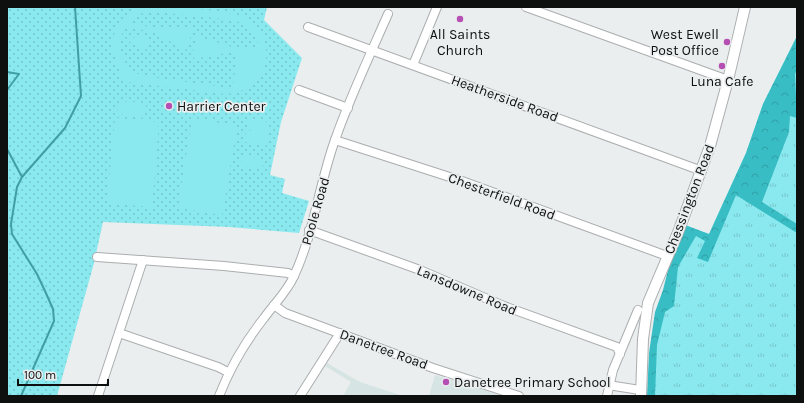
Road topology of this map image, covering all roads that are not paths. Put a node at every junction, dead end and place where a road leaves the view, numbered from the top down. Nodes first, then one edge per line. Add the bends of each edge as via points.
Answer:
1 (437, 7) edge
2 (526, 7) edge
3 (745, 7) edge
4 (388, 14) dead end
5 (308, 27) dead end
6 (373, 50) junction
7 (413, 65) junction
8 (728, 80) junction
9 (299, 90) dead end
10 (348, 108) junction
11 (335, 140) junction
12 (702, 171) junction
13 (310, 230) junction
14 (667, 256) junction
15 (97, 257) dead end
16 (143, 260) junction
17 (294, 276) junction
18 (274, 305) junction
19 (638, 310) dead end
20 (118, 333) junction
21 (340, 333) junction
22 (620, 354) junction
23 (228, 372) junction
24 (608, 385) junction
25 (639, 394) edge
26 (98, 396) edge
27 (219, 396) edge
28 (300, 396) edge
29 (519, 396) edge
30 (607, 396) edge

1 - 7 street
2 - 8 street
3 - 8 main road, Chessington Road
4 - 6 street, Poole Road
5 - 6 street, Heatherside Road
6 - 7 street, Heatherside Road
6 - 10 street, Poole Road
7 - 12 street, Heatherside Road
8 - 12 main road, Chessington Road
9 - 10 street
10 - 11 street, Poole Road
11 - 13 street, Poole Road
11 - 14 street, Chesterfield Road via 462,181
12 - 14 main road, Chessington Road
13 - 17 street, Poole Road
13 - 22 street, Lansdowne Road via 617,347
14 - 25 main road, Chessington Road via 646,309
15 - 16 street
16 - 17 street via 224,266 288,273
16 - 20 street
17 - 18 street, Poole Road
18 - 21 street, Danetree Road via 285,313
18 - 23 street, Poole Road
19 - 22 street
20 - 23 street via 218,366
20 - 26 street
21 - 28 street
21 - 29 street, Danetree Road via 439,370
22 - 24 street
23 - 27 street, Poole Road
24 - 25 street, Chessington Road
24 - 30 street

